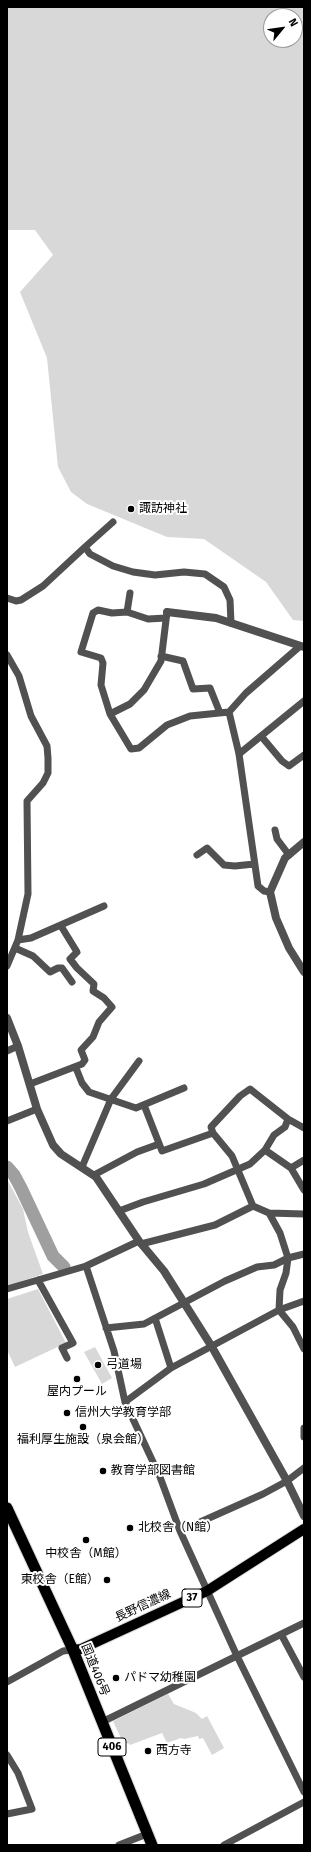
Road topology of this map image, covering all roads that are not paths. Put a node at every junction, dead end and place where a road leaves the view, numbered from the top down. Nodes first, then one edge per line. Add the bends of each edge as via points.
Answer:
1 (113, 522) dead end
2 (85, 547) junction
3 (130, 593) dead end
4 (7, 598) edge
5 (127, 612) junction
6 (167, 615) junction
7 (231, 623) junction
8 (302, 647) edge
9 (7, 654) edge
10 (161, 656) junction
11 (304, 701) edge
12 (229, 712) junction
13 (220, 713) junction
14 (110, 714) junction
15 (261, 736) junction
16 (239, 754) junction
17 (304, 755) edge
18 (275, 830) dead end
19 (303, 844) edge
20 (197, 855) dead end
21 (289, 855) junction
22 (254, 864) junction
23 (270, 892) junction
24 (104, 906) dead end
25 (61, 926) junction
26 (18, 940) junction
27 (15, 948) junction
28 (7, 966) edge
29 (304, 972) edge
30 (72, 982) dead end
31 (7, 1018) edge
32 (18, 1046) junction
33 (7, 1050) edge
34 (139, 1061) dead end
35 (76, 1068) junction
36 (30, 1084) junction
37 (184, 1088) dead end
38 (111, 1099) junction
39 (144, 1105) junction
40 (38, 1109) junction
41 (288, 1119) junction
42 (7, 1121) edge
43 (304, 1128) edge
44 (213, 1133) junction
45 (159, 1144) junction
46 (265, 1150) junction
47 (304, 1160) edge
48 (82, 1167) junction
49 (291, 1168) junction
50 (238, 1170) junction
51 (94, 1175) junction
52 (304, 1190) edge
53 (253, 1206) junction
54 (119, 1212) junction
55 (269, 1214) junction
56 (304, 1214) edge
57 (140, 1242) junction
58 (304, 1254) edge
59 (288, 1258) junction
60 (86, 1266) junction
61 (38, 1280) junction
62 (7, 1289) edge
63 (304, 1301) edge
64 (185, 1303) junction
65 (279, 1310) junction
66 (155, 1318) junction
67 (106, 1328) junction
68 (212, 1347) junction
69 (304, 1349) edge
70 (67, 1358) dead end
71 (171, 1368) junction
72 (125, 1402) junction
73 (304, 1428) edge
74 (304, 1437) edge
75 (304, 1468) edge
76 (287, 1481) junction
77 (7, 1508) edge
78 (304, 1516) edge
79 (304, 1529) edge
80 (180, 1530) junction
81 (207, 1591) junction
82 (304, 1622) edge
83 (281, 1634) junction
84 (72, 1650) junction
85 (237, 1656) junction
86 (304, 1677) edge
87 (7, 1682) edge
88 (102, 1722) junction
89 (7, 1755) edge
90 (304, 1792) edge
91 (304, 1802) edge
92 (7, 1814) edge
93 (147, 1834) junction
94 (119, 1845) edge
95 (152, 1845) edge
96 (224, 1845) edge

1 - 2 street
2 - 4 street via 43,586 21,600
2 - 7 street via 90,554 113,566 133,572 154,576 184,572 205,574 224,587 230,600
3 - 5 street
5 - 6 street via 148,619
5 - 14 street via 112,613 98,610 93,613 81,652 101,658 101,685
6 - 7 street via 216,618
6 - 10 street
7 - 8 street
8 - 12 street via 246,693
9 - 26 street via 19,676 31,716 47,746 48,758 48,773 27,801 28,894
10 - 13 street via 184,661 193,690 210,688
10 - 14 street via 161,661 144,690 130,704
11 - 15 street
12 - 13 street
12 - 16 street
13 - 14 street via 190,716 167,725 139,748 131,749
15 - 16 street
15 - 17 street via 289,766
16 - 22 street
18 - 21 street via 277,839
19 - 21 street
20 - 22 street via 207,848 224,865
21 - 23 street
22 - 23 street via 258,886
23 - 29 street via 276,918 289,948
24 - 25 street
25 - 26 street via 31,938
25 - 35 street via 76,952 70,959 94,984 93,991 112,1007 98,1022 93,1037 81,1050 85,1060
26 - 27 street
27 - 28 street
27 - 30 street via 33,956 50,972 62,968
31 - 32 street
32 - 33 street
32 - 36 street
34 - 38 street
35 - 36 street
35 - 38 street via 89,1092
36 - 40 street
37 - 39 street
38 - 39 street via 136,1108
38 - 48 street
39 - 45 street
40 - 42 street
40 - 48 street via 53,1144 61,1154
41 - 43 street
41 - 44 street via 250,1089 211,1127
41 - 46 street via 285,1127 274,1135
44 - 45 street via 162,1151
44 - 50 street via 232,1156
45 - 51 street via 137,1152
46 - 49 street
46 - 50 street via 250,1164
47 - 49 street
48 - 51 street
49 - 52 street
50 - 53 street
50 - 54 street
51 - 54 street
53 - 55 street
53 - 57 street via 215,1225
54 - 57 street
55 - 56 street
55 - 59 street via 280,1233
57 - 60 street
57 - 64 street via 164,1271
58 - 59 street
59 - 64 street via 274,1265 257,1267
59 - 65 street via 280,1290
60 - 61 street
60 - 67 street
61 - 62 street
61 - 70 street via 73,1343 62,1348
63 - 65 street
64 - 66 street
64 - 68 street
65 - 68 street
65 - 69 street via 293,1327
66 - 67 street via 144,1324
66 - 71 street
67 - 72 street via 114,1351
68 - 71 street
68 - 76 street
71 - 72 street
72 - 80 street via 160,1477
73 - 74 street
75 - 76 street
76 - 78 street
76 - 80 street via 225,1512
77 - 84 highway, 国道406号 / 406
79 - 81 main road, 長野信濃線 / 37
80 - 81 street
81 - 84 main road, 長野信濃線 / 37 via 81,1649
81 - 85 street
82 - 83 street
83 - 85 street
83 - 86 street
84 - 87 street via 63,1651
84 - 88 highway, 国道406号 / 406
85 - 88 street
85 - 90 street
88 - 93 highway, 国道406号 / 406
89 - 92 street via 18,1773 32,1809
91 - 96 street
93 - 94 street
93 - 95 highway, 国道406号 / 406

